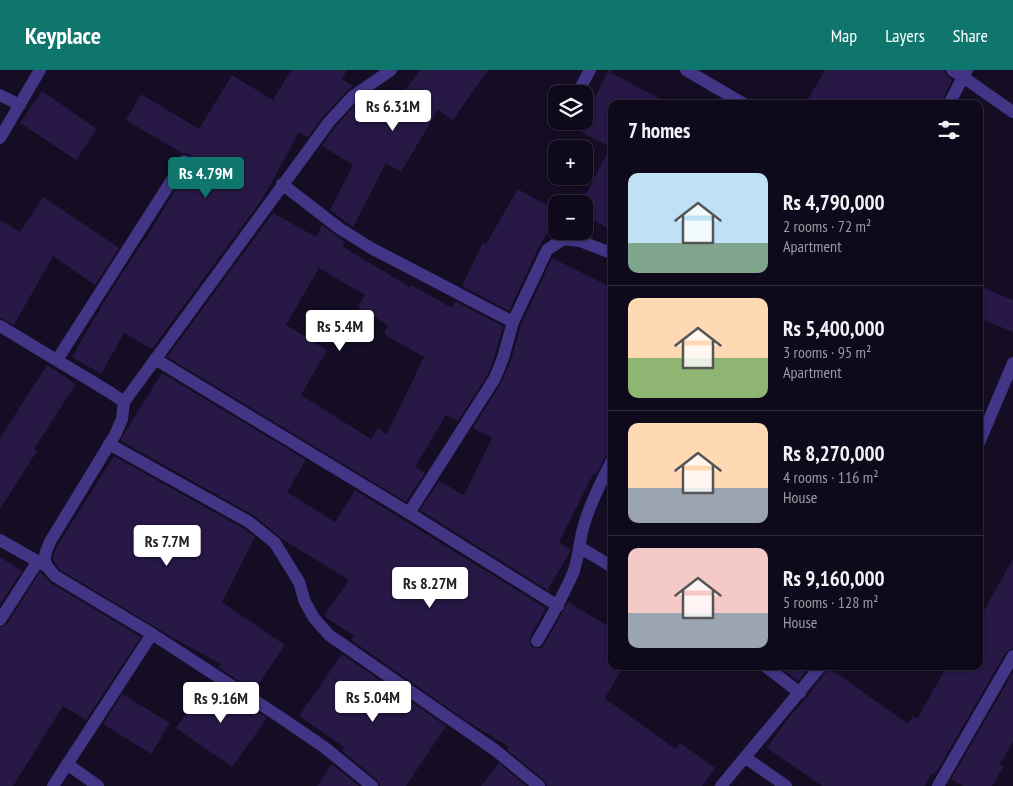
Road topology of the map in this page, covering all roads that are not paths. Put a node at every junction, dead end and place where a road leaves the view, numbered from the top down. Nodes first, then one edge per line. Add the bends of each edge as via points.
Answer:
1 (40, 70) edge
2 (391, 70) edge
3 (590, 70) edge
4 (686, 70) edge
5 (960, 72) edge
6 (582, 85) edge
7 (0, 95) edge
8 (737, 100) edge
9 (950, 100) edge
10 (20, 105) junction
11 (1013, 112) edge
12 (0, 138) edge
13 (184, 162) dead end
14 (282, 184) junction
15 (608, 252) edge
16 (513, 322) junction
17 (0, 326) edge
18 (155, 359) junction
19 (57, 360) junction
20 (1013, 363) edge
21 (124, 402) junction
22 (983, 434) edge
23 (109, 444) junction
24 (608, 468) edge
25 (409, 513) junction
26 (0, 540) edge
27 (579, 547) junction
28 (42, 564) junction
29 (608, 564) edge
30 (558, 606) junction
31 (0, 620) edge
32 (152, 634) junction
33 (537, 641) dead end
34 (1013, 656) edge
35 (770, 670) edge
36 (818, 670) edge
37 (800, 693) junction
38 (746, 758) junction
39 (67, 764) junction
40 (53, 786) edge
41 (98, 786) edge
42 (372, 786) edge
43 (539, 786) edge
44 (721, 786) edge
45 (786, 786) edge
46 (938, 786) edge

1 - 10 street
2 - 14 street via 352,97
3 - 6 street
4 - 8 street
5 - 9 street
5 - 11 street
7 - 10 street
10 - 12 street
13 - 19 street
14 - 16 street via 371,248
14 - 18 street
15 - 16 street via 580,241 562,239 547,250
16 - 25 street via 495,378
17 - 19 street
18 - 21 street
18 - 25 street
19 - 21 street
20 - 22 street
21 - 23 street via 122,419
23 - 28 street via 51,540
23 - 43 street via 256,527 275,543 299,582 314,618 329,635 495,750
24 - 27 street via 593,498
25 - 30 street
26 - 28 street
27 - 29 street
27 - 30 street via 573,572
28 - 31 street
28 - 32 street via 55,576
30 - 33 street
32 - 39 street
32 - 42 street via 324,746
34 - 46 street
35 - 37 street
36 - 37 street
37 - 38 street
38 - 44 street
38 - 45 street
39 - 40 street
39 - 41 street

